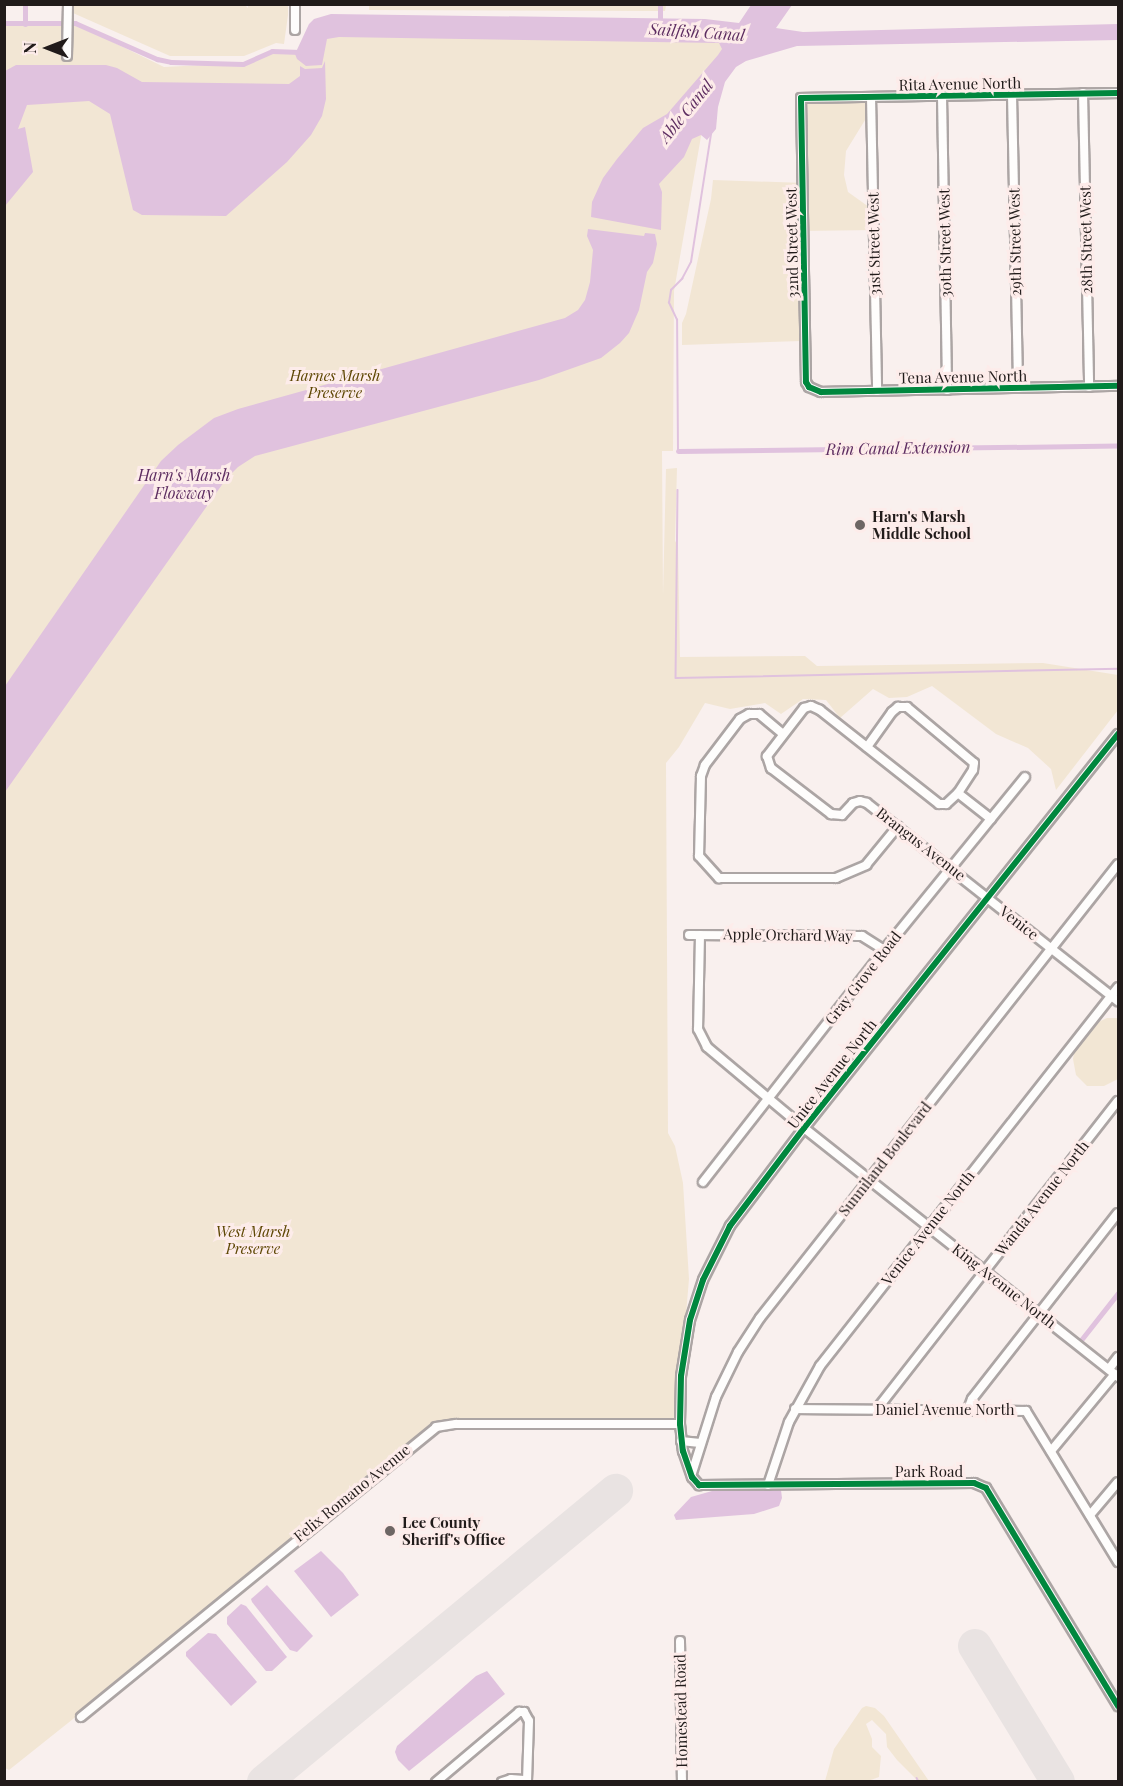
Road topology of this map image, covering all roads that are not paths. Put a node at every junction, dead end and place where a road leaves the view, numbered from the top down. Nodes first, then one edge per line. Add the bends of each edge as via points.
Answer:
1 (68, 4) edge
2 (295, 4) edge
3 (295, 30) dead end
4 (67, 56) dead end
5 (1083, 93) junction
6 (1119, 93) edge
7 (1012, 95) junction
8 (942, 96) junction
9 (871, 97) junction
10 (801, 98) joint
11 (1119, 386) edge
12 (809, 387) joint
13 (1089, 387) junction
14 (1018, 388) junction
15 (947, 390) junction
16 (877, 391) junction
17 (783, 734) junction
18 (1119, 734) edge
19 (867, 747) junction
20 (1025, 777) dead end
21 (958, 793) junction
22 (990, 819) junction
23 (898, 826) junction
24 (1119, 864) edge
25 (951, 867) junction
26 (987, 897) junction
27 (689, 935) dead end
28 (700, 935) junction
29 (1052, 948) junction
30 (884, 950) junction
31 (1119, 987) edge
32 (1115, 999) edge
33 (769, 1099) junction
34 (1119, 1101) edge
35 (804, 1128) junction
36 (869, 1179) junction
37 (703, 1182) dead end
38 (1119, 1213) edge
39 (929, 1227) junction
40 (985, 1270) junction
41 (1039, 1314) junction
42 (1119, 1357) edge
43 (1114, 1373) edge
44 (795, 1409) junction
45 (877, 1409) junction
46 (968, 1410) junction
47 (680, 1424) junction
48 (681, 1441) junction
49 (699, 1443) junction
50 (1052, 1451) junction
51 (692, 1477) junction
52 (1119, 1482) edge
53 (768, 1485) junction
54 (1090, 1515) junction
55 (1119, 1562) edge
56 (680, 1641) dead end
57 (1119, 1706) edge
58 (81, 1717) dead end
59 (527, 1781) edge
60 (436, 1782) edge
61 (502, 1782) edge
62 (682, 1782) edge

1 - 4 street
2 - 3 street
5 - 6 street, Rita Avenue North
5 - 7 street, Rita Avenue North
5 - 13 street, 28th Street West
7 - 8 street, Rita Avenue North
7 - 14 street, 29th Street West
8 - 9 street, Rita Avenue North
8 - 15 street, 30th Street West
9 - 10 street, Rita Avenue North
9 - 16 street, 31st Street West
10 - 12 street, 32nd Street West
11 - 13 street, Tena Avenue North
12 - 16 street, Tena Avenue North via 821,392
13 - 14 street, Tena Avenue North
14 - 15 street, Tena Avenue North
15 - 16 street, Tena Avenue North
17 - 19 street, Brangus Avenue via 804,708 811,706
17 - 23 street, Brangus Avenue via 767,756 771,768 831,814 842,815 853,803 867,802
17 - 23 street via 759,714 748,714 705,765 701,776 699,856 719,878 836,878 866,865
18 - 26 street, Unice Avenue North
19 - 21 street, Brangus Avenue via 939,804 946,804
19 - 21 street via 892,712 907,707 974,763 974,770
20 - 22 street, Gray Grove Road
21 - 22 street
22 - 25 street, Gray Grove Road
23 - 25 street, Brangus Avenue
24 - 29 street, Sunniland Boulevard
25 - 26 street, Brangus Avenue
25 - 30 street, Gray Grove Road
26 - 29 street, Venice
26 - 35 street, Unice Avenue North
27 - 28 street, Apple Orchard Way
28 - 30 street, Apple Orchard Way via 862,936
28 - 33 street, King Avenue North via 698,1029 707,1047
29 - 32 street, Venice
29 - 36 street, Sunniland Boulevard
30 - 33 street, Gray Grove Road
31 - 32 street, Venice Avenue North
32 - 39 street, Venice Avenue North
33 - 35 street, King Avenue North
33 - 37 street, Gray Grove Road
34 - 40 street, Wanda Avenue North
35 - 36 street, King Avenue North
35 - 47 street, Unice Avenue North via 730,1226 703,1280 686,1339
36 - 39 street, King Avenue North
36 - 49 street, Sunniland Boulevard via 747,1337 716,1397
38 - 41 street
39 - 40 street, King Avenue North
39 - 44 street, Venice Avenue North via 831,1350
40 - 41 street, King Avenue North
40 - 45 street, Wanda Avenue North
41 - 43 street, King Avenue North
41 - 46 street via 972,1399
42 - 43 street
43 - 50 street
44 - 45 street, Daniel Avenue North
44 - 53 street, Venice Avenue North
45 - 46 street, Daniel Avenue North
46 - 50 street, Daniel Avenue North via 1026,1411
47 - 48 street, Unice Avenue North
47 - 58 street, Felix Romano Avenue via 436,1427
48 - 49 street
48 - 51 street, Unice Avenue North
49 - 51 street, Sunniland Boulevard
50 - 54 street, Daniel Avenue North
51 - 53 street, Park Road via 699,1485
52 - 54 street
53 - 57 street, Park Road via 974,1483 986,1488
54 - 55 street, Daniel Avenue North
56 - 62 street, Homestead Road
59 - 60 street via 529,1721 524,1712 515,1714
59 - 61 street

